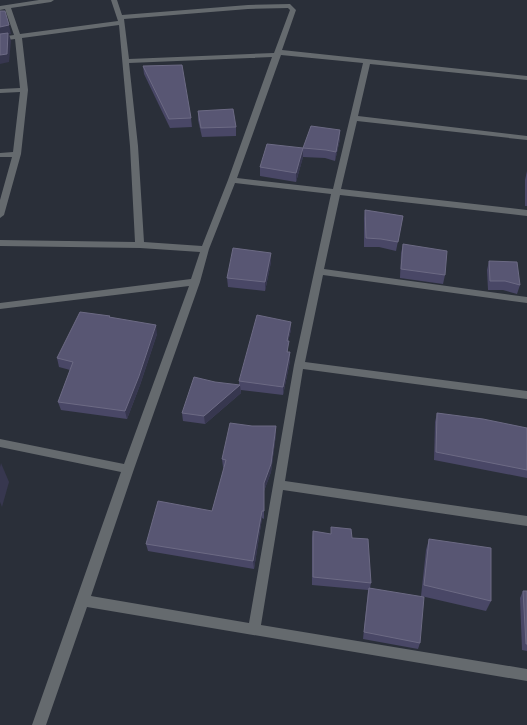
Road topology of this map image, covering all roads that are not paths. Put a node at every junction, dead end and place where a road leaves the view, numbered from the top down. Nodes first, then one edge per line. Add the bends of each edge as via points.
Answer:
1 (51, 0) edge
2 (114, 0) edge
3 (8, 7) junction
4 (0, 8) edge
5 (121, 20) junction
6 (18, 37) junction
7 (0, 39) edge
8 (277, 53) junction
9 (126, 61) junction
10 (367, 61) junction
11 (527, 78) edge
12 (24, 90) junction
13 (0, 91) edge
14 (354, 118) junction
15 (527, 138) edge
16 (17, 154) junction
17 (0, 155) edge
18 (232, 180) junction
19 (336, 192) junction
20 (527, 213) edge
21 (0, 215) edge
22 (0, 243) edge
23 (140, 245) junction
24 (204, 249) junction
25 (319, 271) junction
26 (195, 282) junction
27 (527, 300) edge
28 (0, 306) edge
29 (299, 365) junction
30 (527, 395) edge
31 (0, 443) edge
32 (128, 468) junction
33 (279, 485) junction
34 (527, 521) edge
35 (84, 601) junction
36 (254, 629) junction
37 (527, 674) edge
38 (39, 725) edge

1 - 3 street
2 - 5 street
3 - 4 street
3 - 6 street
5 - 6 street
5 - 8 street via 248,7 290,6 293,10
5 - 9 street
6 - 7 street
6 - 12 street
8 - 9 street
8 - 10 street
8 - 18 street
9 - 23 street
10 - 11 street
10 - 14 street
12 - 13 street
12 - 16 street
14 - 15 street
14 - 19 street
16 - 17 street
16 - 21 street
18 - 19 street
18 - 24 street
19 - 20 street
19 - 25 street
22 - 23 street
23 - 24 street
24 - 26 street
25 - 27 street
25 - 29 street
26 - 28 street
26 - 32 street
29 - 30 street
29 - 33 street
31 - 32 street
32 - 35 street
33 - 34 street
33 - 36 street
35 - 36 street
35 - 38 street
36 - 37 street

